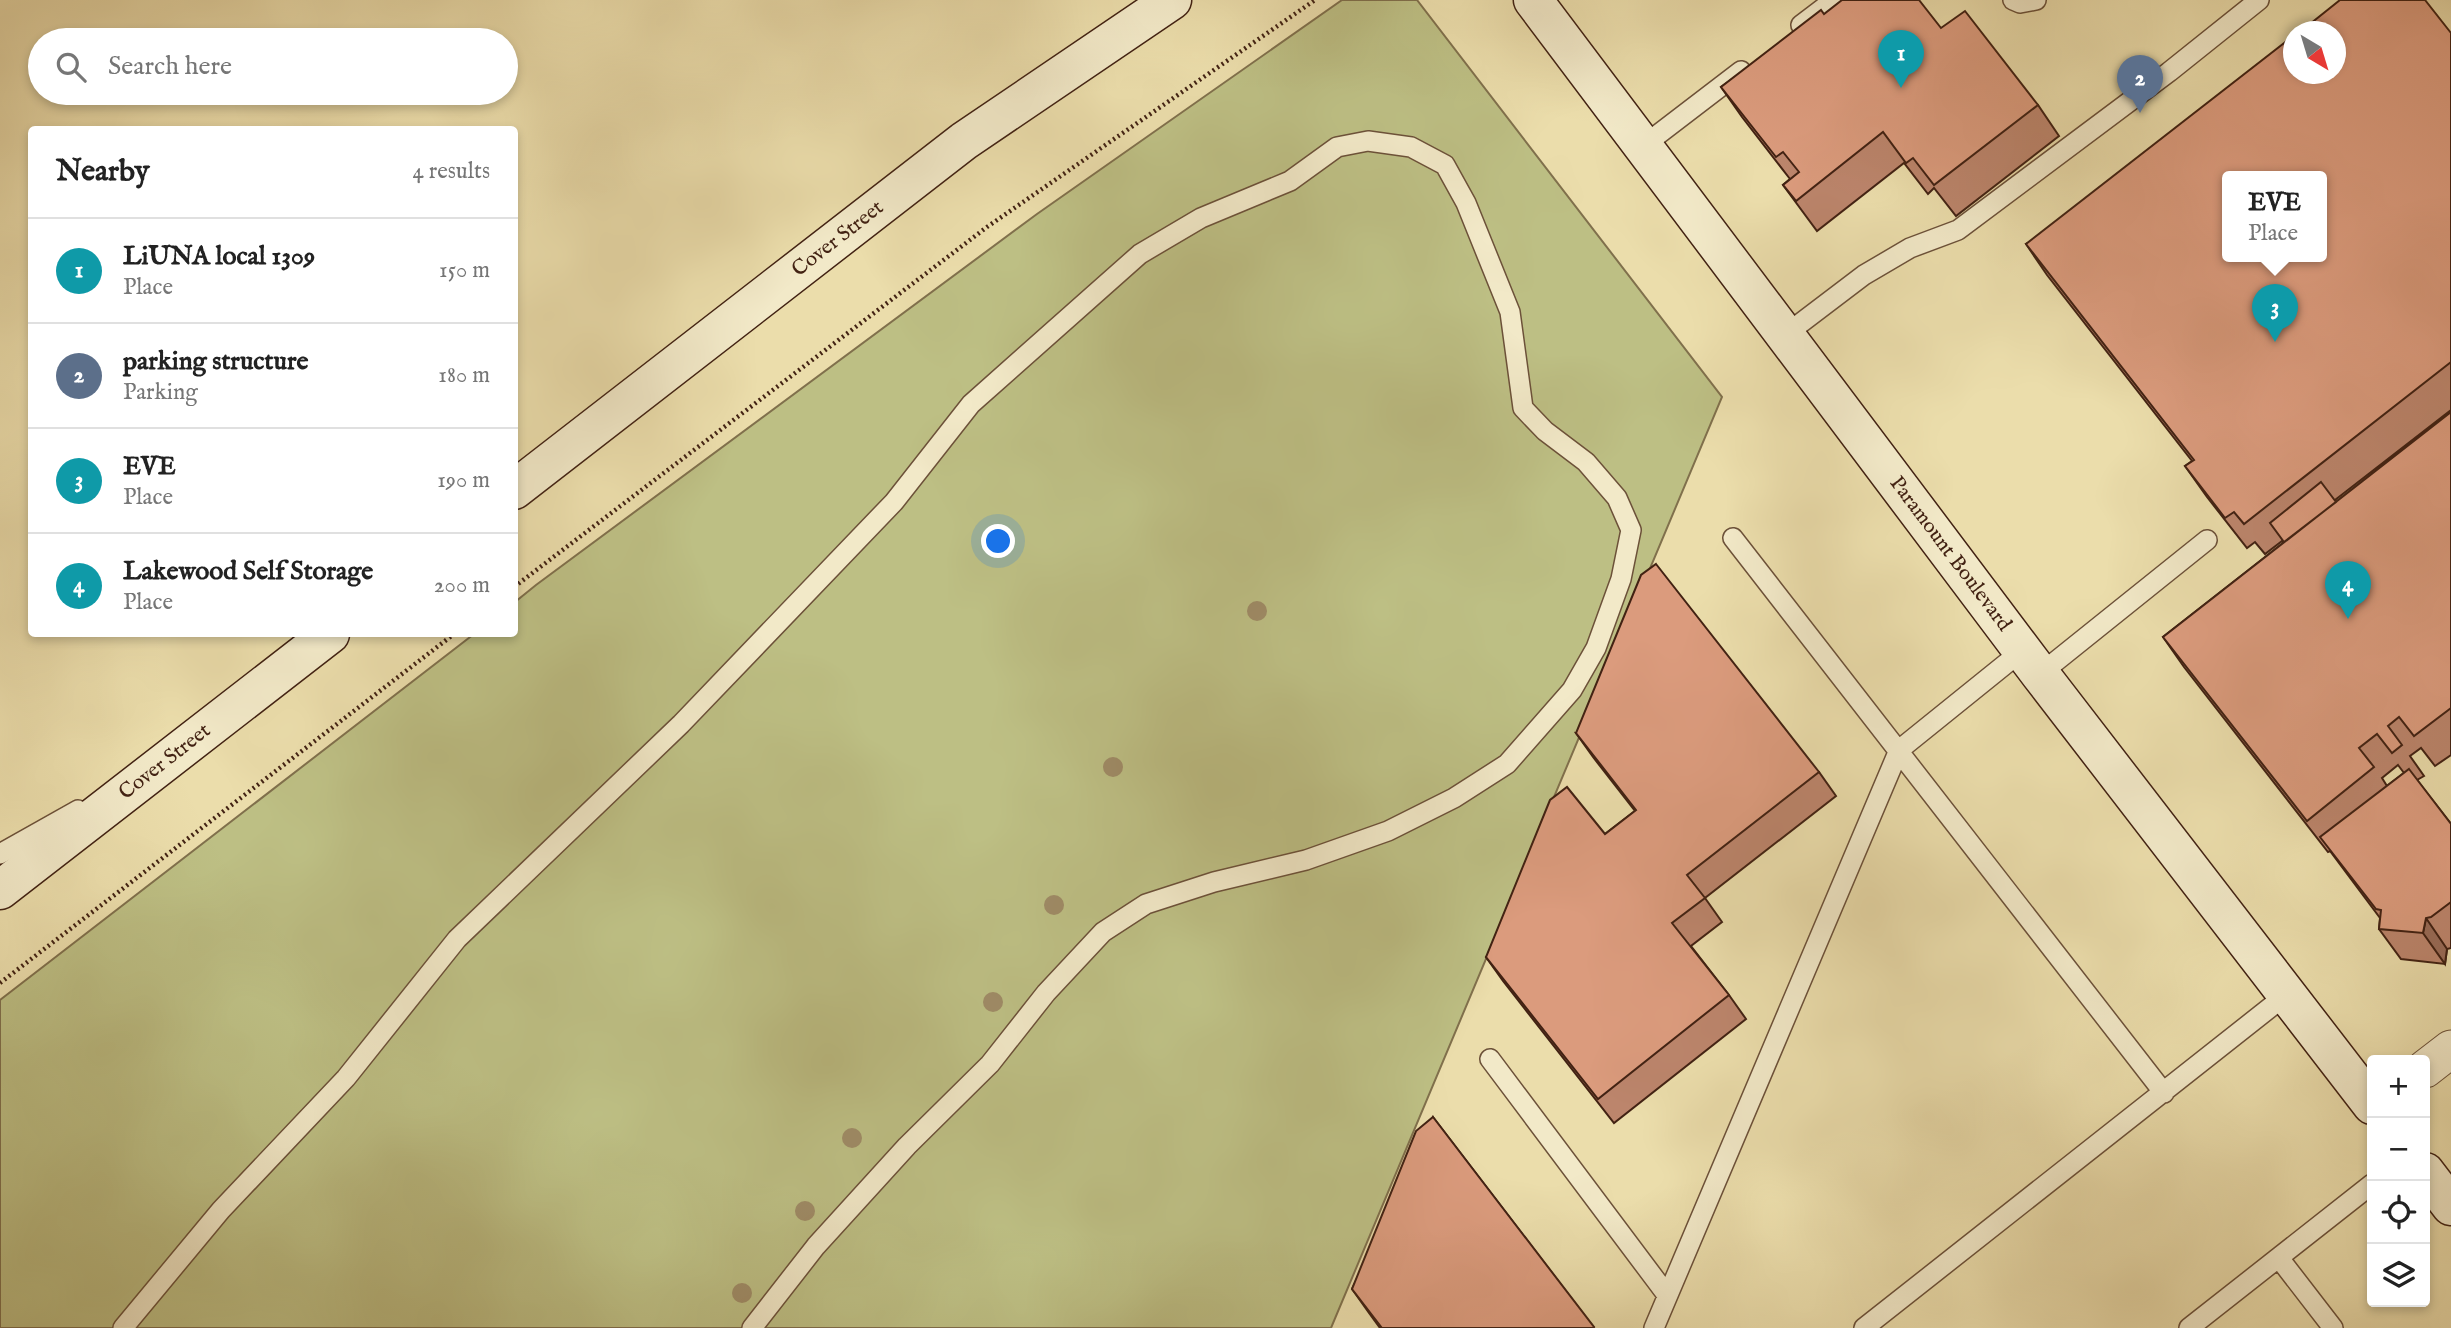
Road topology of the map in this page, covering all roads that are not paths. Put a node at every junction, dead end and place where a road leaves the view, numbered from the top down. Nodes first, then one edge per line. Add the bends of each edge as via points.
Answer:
1 (1172, 0) edge
2 (1533, 0) edge
3 (1834, 0) edge
4 (2013, 0) edge
5 (2036, 0) edge
6 (2259, 0) edge
7 (1791, 33) edge
8 (1758, 58) edge
9 (1643, 146) junction
10 (1785, 335) junction
11 (518, 487) edge
12 (1733, 538) dead end
13 (2207, 540) dead end
14 (326, 637) edge
15 (2032, 662) junction
16 (1899, 750) junction
17 (167, 760) junction
18 (0, 854) edge
19 (0, 890) edge
20 (2286, 995) junction
21 (2451, 1049) edge
22 (1490, 1059) dead end
23 (2430, 1065) edge
24 (2164, 1093) junction
25 (2367, 1099) edge
26 (2430, 1179) edge
27 (2367, 1188) edge
28 (2451, 1206) edge
29 (2279, 1258) junction
30 (1667, 1295) junction
31 (123, 1328) edge
32 (752, 1328) edge
33 (1654, 1328) edge
34 (1864, 1328) edge
35 (2189, 1328) edge
36 (2333, 1328) edge

1 - 11 street, Cover Street via 964,142
2 - 9 street, Paramount Boulevard
3 - 7 lane
4 - 5 lane
6 - 10 lane via 1958,230 1910,248 1864,275
8 - 9 lane
9 - 10 street, Paramount Boulevard
10 - 15 street, Paramount Boulevard
12 - 16 lane
13 - 15 lane
14 - 17 street, Cover Street
15 - 16 lane
15 - 20 street, Paramount Boulevard
16 - 24 lane
16 - 30 lane
17 - 18 lane
17 - 19 street, Cover Street
20 - 24 lane
20 - 25 street, Paramount Boulevard
21 - 23 street
22 - 30 lane
24 - 34 lane
26 - 28 street
27 - 29 lane
29 - 35 lane
29 - 36 lane
30 - 33 lane
31 - 32 lane via 222,1210 346,1078 457,939 681,724 894,502 971,404 1130,263 1201,218 1290,181 1337,147 1368,141 1411,147 1445,165 1510,313 1523,408 1586,462 1617,498 1631,530 1596,648 1572,690 1507,764 1454,798 1388,831 1317,856 1146,904 1103,932 1046,993 990,1064 816,1246

